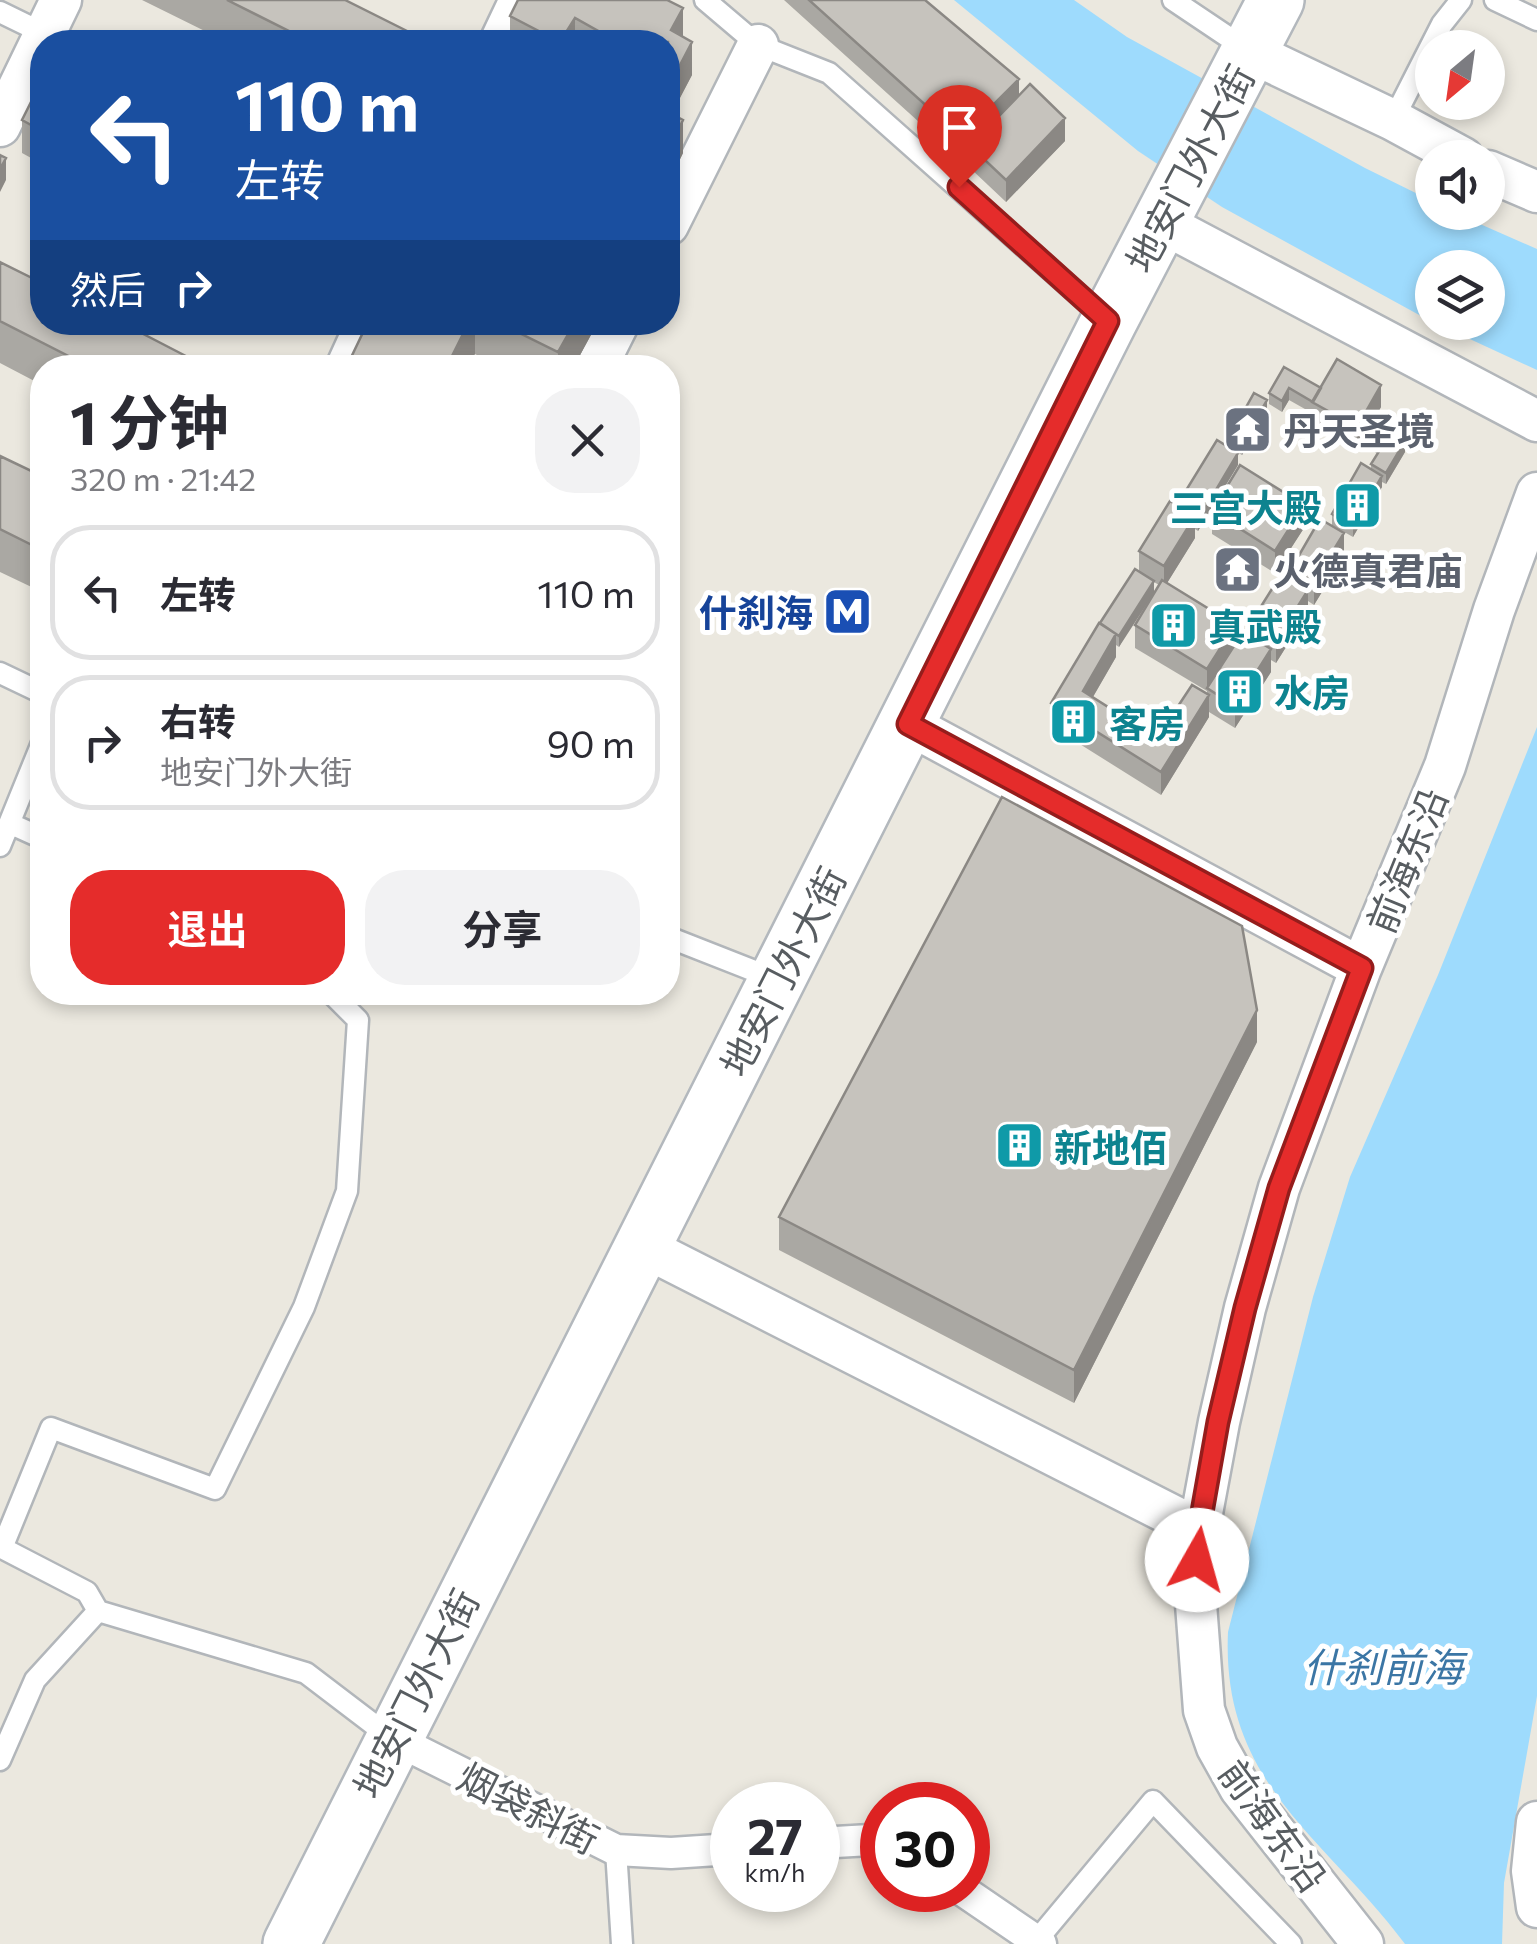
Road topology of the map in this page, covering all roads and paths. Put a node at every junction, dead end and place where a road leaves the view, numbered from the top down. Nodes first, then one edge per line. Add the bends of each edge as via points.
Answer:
1 (520, 0) edge
2 (704, 0) edge
3 (1173, 0) edge
4 (1276, 0) edge
5 (1462, 0) edge
6 (1495, 0) edge
7 (0, 12) edge
8 (53, 17) edge
9 (1537, 20) edge
10 (506, 30) edge
11 (758, 46) junction
12 (1250, 52) junction
13 (30, 64) edge
14 (1393, 120) junction
15 (0, 126) edge
16 (1430, 140) edge
17 (1505, 178) edge
18 (1537, 192) edge
19 (680, 201) edge
20 (1162, 224) junction
21 (1108, 321) junction
22 (1537, 421) edge
23 (1537, 493) edge
24 (0, 673) edge
25 (30, 687) edge
26 (908, 724) junction
27 (30, 774) edge
28 (11, 824) junction
29 (30, 833) edge
30 (0, 846) edge
31 (680, 943) edge
32 (1362, 968) junction
33 (777, 980) junction
34 (343, 1005) edge
35 (642, 1246) junction
36 (1199, 1529) junction
37 (98, 1610) junction
38 (392, 1738) junction
39 (0, 1760) edge
40 (1537, 1822) edge
41 (616, 1850) junction
42 (710, 1851) edge
43 (1537, 1907) edge
44 (990, 1909) edge
45 (1039, 1942) edge
46 (291, 1944) edge
47 (622, 1944) edge
48 (1291, 1944) edge
49 (1363, 1944) edge

1 - 10 street
2 - 11 lane
3 - 12 lane
4 - 12 main road, 地安门外大街
5 - 14 lane via 1442,24
6 - 9 lane
7 - 8 lane
11 - 19 street
11 - 21 lane via 829,72
12 - 14 street
12 - 20 main road, 地安门外大街
13 - 15 street
14 - 16 street
17 - 18 street
20 - 21 main road, 地安门外大街
20 - 22 street
21 - 26 main road, 地安门外大街
23 - 32 street, 前海东沿 via 1445,766
24 - 25 lane
26 - 32 street
26 - 33 main road, 地安门外大街
27 - 28 lane
28 - 29 lane
28 - 30 lane
31 - 33 lane
32 - 36 street, 前海东沿 via 1279,1188 1245,1308
33 - 35 main road, 地安门外大街
34 - 37 lane via 358,1020 347,1191 304,1307 215,1489 51,1428 2,1548 87,1592
35 - 36 street
35 - 38 main road, 地安门外大街
36 - 49 street, 前海东沿 via 1194,1591 1204,1710 1218,1747 1240,1788
37 - 38 lane via 306,1673
37 - 39 lane via 35,1680
38 - 41 street, 烟袋斜街
38 - 46 main road, 地安门外大街
40 - 43 street
41 - 42 street, 烟袋斜街
41 - 47 lane
44 - 45 street
45 - 48 lane via 1153,1801

